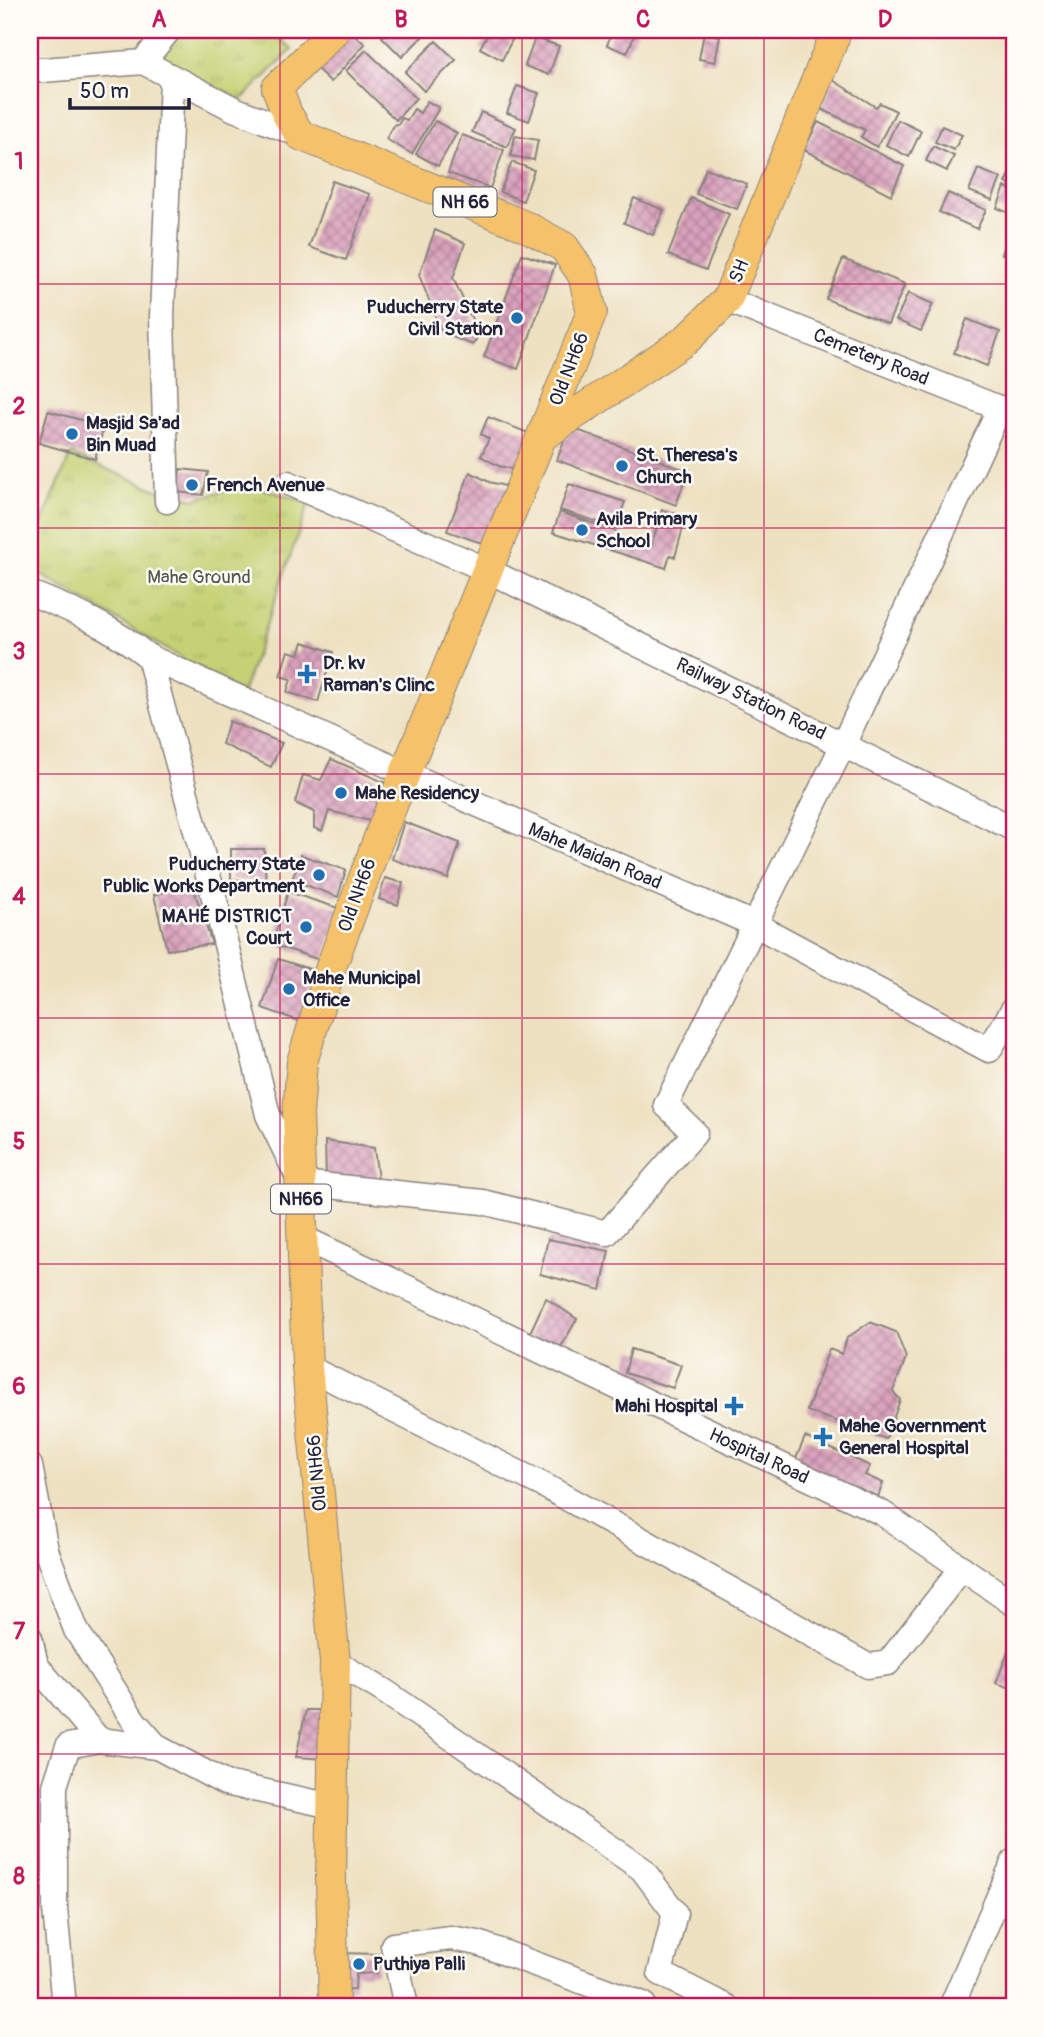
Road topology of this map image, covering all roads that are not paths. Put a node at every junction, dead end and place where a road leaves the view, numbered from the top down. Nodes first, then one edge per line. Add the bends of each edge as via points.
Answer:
1 (169, 30) edge
2 (335, 30) edge
3 (837, 30) edge
4 (144, 62) junction
5 (30, 71) edge
6 (172, 79) junction
7 (277, 88) junction
8 (254, 117) junction
9 (300, 135) junction
10 (727, 300) junction
11 (1007, 411) edge
12 (544, 435) junction
13 (288, 483) dead end
14 (167, 501) dead end
15 (487, 570) junction
16 (30, 593) edge
17 (149, 657) junction
18 (843, 745) junction
19 (405, 774) junction
20 (1014, 829) edge
21 (756, 925) junction
22 (1014, 1007) edge
23 (301, 1183) junction
24 (303, 1238) junction
25 (307, 1367) junction
26 (30, 1466) edge
27 (962, 1568) junction
28 (1014, 1604) edge
29 (30, 1639) edge
30 (335, 1662) junction
31 (99, 1740) junction
32 (157, 1747) junction
33 (332, 1806) junction
34 (1013, 1866) edge
35 (660, 1973) junction
36 (642, 2006) edge
37 (64, 2007) edge
38 (334, 2007) edge
39 (406, 2007) edge
40 (727, 2007) edge
41 (951, 2007) edge

1 - 4 street
2 - 7 main road
3 - 10 main road, SH
4 - 5 street
4 - 6 street
6 - 8 street
6 - 14 street via 162,316
7 - 8 street
7 - 9 main road
8 - 9 street
9 - 12 main road, Old NH66 / NH 66 via 527,227 564,247 583,275 592,312
10 - 11 street, Cemetery Road
10 - 12 main road, SH via 686,340
11 - 18 street
12 - 15 main road, Old NH66 / NH66
13 - 15 street, Railway Station Road
15 - 18 street, Railway Station Road
15 - 19 main road, Old NH66 / NH66
16 - 17 street, Mahe Maidan Road via 75,610
17 - 19 street, Mahe Maidan Road
17 - 23 street via 268,1115
18 - 20 street, Railway Station Road
18 - 21 street
19 - 21 street, Mahe Maidan Road
19 - 23 main road, Old NH66 / NH66 via 331,967 302,1062 298,1114
21 - 22 street, Mahe Maidan Road via 989,1050
21 - 23 street via 666,1105 695,1133 607,1233 483,1202
23 - 24 main road, Old NH66 / NH66
24 - 25 main road, Old NH66 / NH66
24 - 27 street, Hospital Road via 882,1513
25 - 27 street via 545,1486 868,1666 888,1663
25 - 30 main road, Old NH66 / NH66
26 - 32 street via 46,1550 76,1630 134,1721
27 - 28 street, Hospital Road
29 - 31 street via 36,1665
30 - 33 main road, Old NH66 / NH66
30 - 35 street via 642,1869 675,1913
31 - 32 street
31 - 37 street via 68,1746 55,1786 55,1909
32 - 33 street via 225,1783
33 - 38 main road, Old NH66 / NH66
34 - 41 street
35 - 36 street
35 - 40 street
36 - 39 street via 478,1943 451,1938 393,1945

